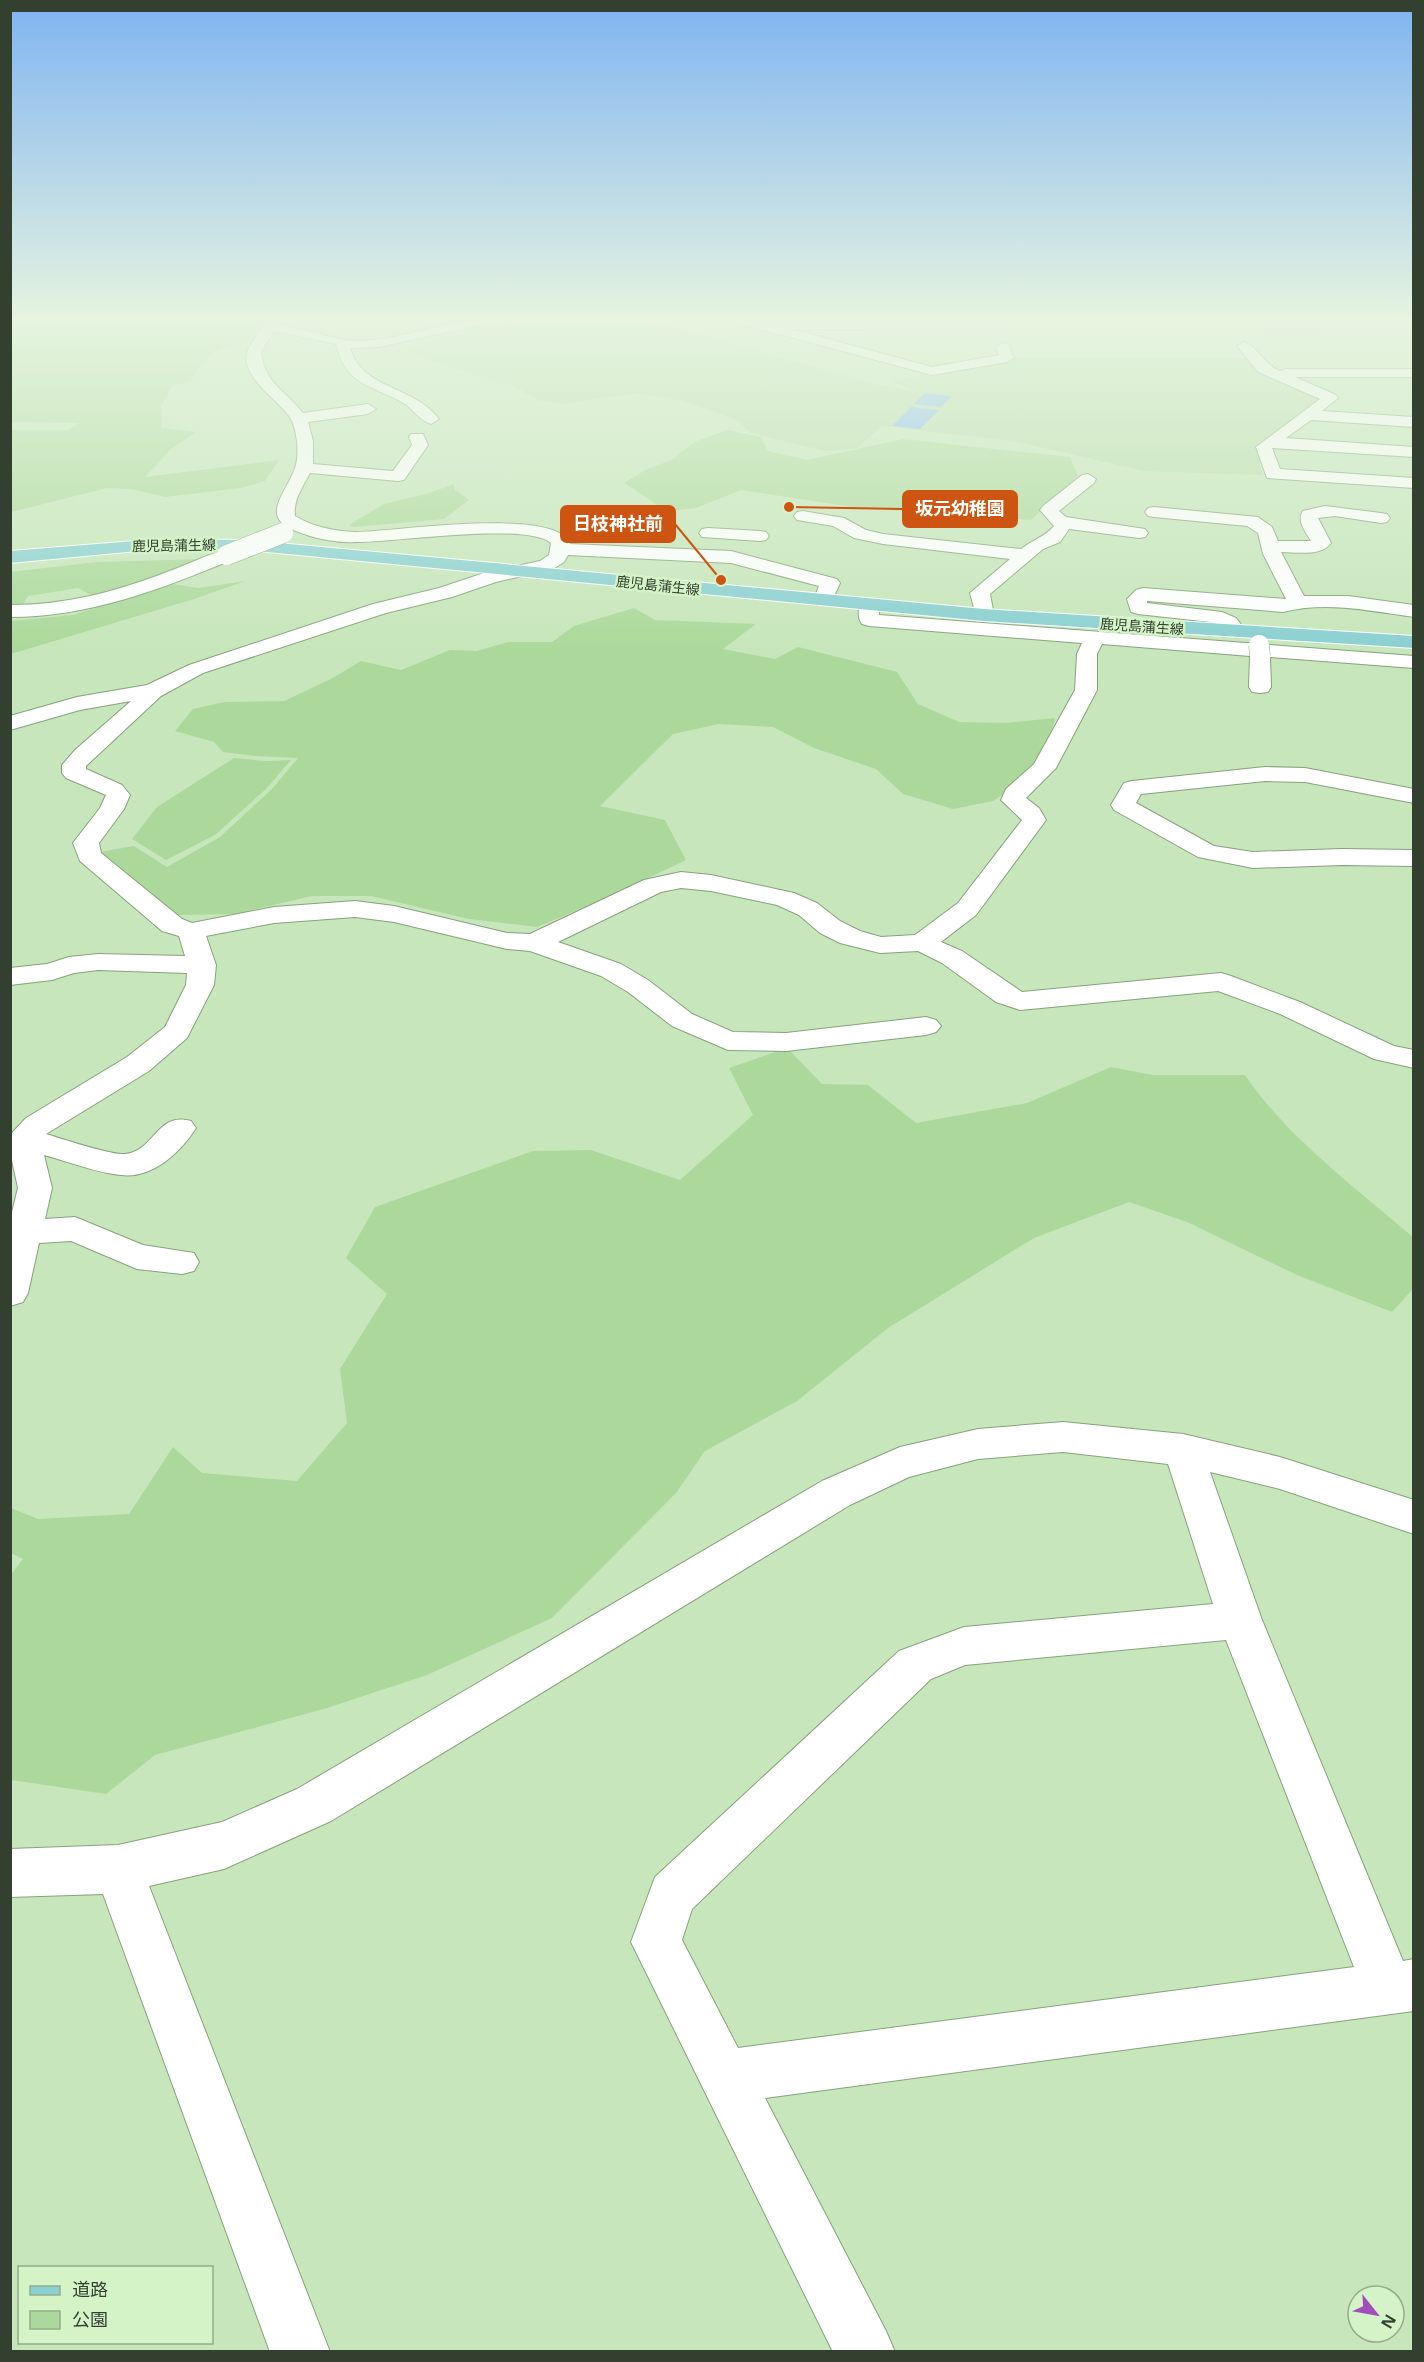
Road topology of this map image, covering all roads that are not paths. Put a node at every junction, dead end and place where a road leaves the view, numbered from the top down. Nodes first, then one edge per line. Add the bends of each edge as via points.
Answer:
1 (303, 429) edge
2 (1289, 429) edge
3 (417, 437) dead end
4 (1271, 442) junction
5 (1413, 452) edge
6 (304, 468) junction
7 (1088, 479) dead end
8 (1413, 483) edge
9 (1154, 512) dead end
10 (803, 516) dead end
11 (1381, 518) dead end
12 (1060, 522) junction
13 (291, 530) junction
14 (1140, 533) dead end
15 (760, 536) dead end
16 (1269, 547) junction
17 (561, 549) junction
18 (701, 555) junction
19 (1025, 555) junction
20 (10, 556) edge
21 (525, 572) junction
22 (823, 601) junction
23 (1296, 601) junction
24 (869, 605) junction
25 (10, 611) edge
26 (1413, 611) edge
27 (984, 615) junction
28 (1237, 632) junction
29 (1094, 638) junction
30 (1413, 642) edge
31 (1259, 645) junction
32 (1413, 662) edge
33 (1260, 687) dead end
34 (153, 691) junction
35 (10, 723) edge
36 (1413, 796) edge
37 (1413, 858) edge
38 (191, 931) junction
39 (922, 943) junction
40 (534, 944) junction
41 (202, 965) junction
42 (10, 977) edge
43 (926, 1026) dead end
44 (1413, 1059) edge
45 (180, 1128) dead end
46 (24, 1139) junction
47 (26, 1232) junction
48 (182, 1262) dead end
49 (10, 1293) edge
50 (1183, 1449) junction
51 (1413, 1517) edge
52 (1240, 1620) junction
53 (118, 1869) junction
54 (10, 1873) edge
55 (1401, 1986) edge
56 (726, 2076) junction
57 (300, 2352) edge
58 (865, 2352) edge

1 - 6 street
2 - 4 street
3 - 6 street via 420,446 398,476
4 - 5 street
4 - 8 street via 1264,447 1273,474
6 - 13 street via 284,508
7 - 12 street via 1049,510
9 - 16 street via 1252,521 1266,531
10 - 19 street via 838,522 860,534 883,539
11 - 16 street via 1315,512 1309,515 1309,521 1322,543
12 - 14 street
12 - 19 street via 1063,525 1054,538
13 - 17 street via 356,537 518,528 554,536
13 - 25 street, bridge via 174,577 92,602 33,612
15 - 18 street via 709,530
16 - 23 street via 1273,561 1291,584
17 - 18 street
17 - 21 street via 557,558
18 - 22 street via 731,557 830,583
19 - 27 street via 980,593
20 - 21 main road, 鹿児島蒲生線 via 124,546 248,545
21 - 22 main road, 鹿児島蒲生線
21 - 34 street via 491,577 445,593 380,608 196,669
22 - 24 main road, 鹿児島蒲生線
23 - 26 street
23 - 28 street via 1284,606 1156,594 1143,594 1137,599 1138,608 1215,616 1229,622
24 - 27 main road, 鹿児島蒲生線
24 - 29 street via 869,620
27 - 28 main road, 鹿児島蒲生線
28 - 31 main road, 鹿児島蒲生線
29 - 32 street
29 - 39 street via 1086,654 1086,690 1062,738 1044,768 1013,800 1034,820 967,909
30 - 31 main road, 鹿児島蒲生線
31 - 33 street
34 - 35 street via 77,704
34 - 38 street via 83,754 74,765 74,773 118,795 86,843 89,856 172,925
36 - 37 street via 1305,775 1265,774 1132,788 1123,805 1207,852 1253,860
38 - 40 street via 274,915 355,909
38 - 41 street
39 - 40 street via 880,945 850,937 785,899 681,880 653,886
39 - 44 street via 952,957 1006,996 1020,1001 1221,982 1290,1008 1384,1053
40 - 43 street via 611,970 682,1020 728,1041 786,1042
41 - 42 street via 98,962
41 - 46 street via 200,985 177,1032 138,1064 37,1125
45 - 46 street via 148,1160 122,1165
46 - 47 street via 35,1188
47 - 48 street via 75,1229 137,1257
47 - 49 street
50 - 51 street via 1280,1473
50 - 52 street
50 - 53 street via 1063,1437 978,1444 900,1463 836,1493 314,1806 224,1845
52 - 55 street
52 - 56 street via 964,1646 915,1665 672,1894 656,1942
53 - 54 street
53 - 57 street
55 - 56 street
56 - 58 street

